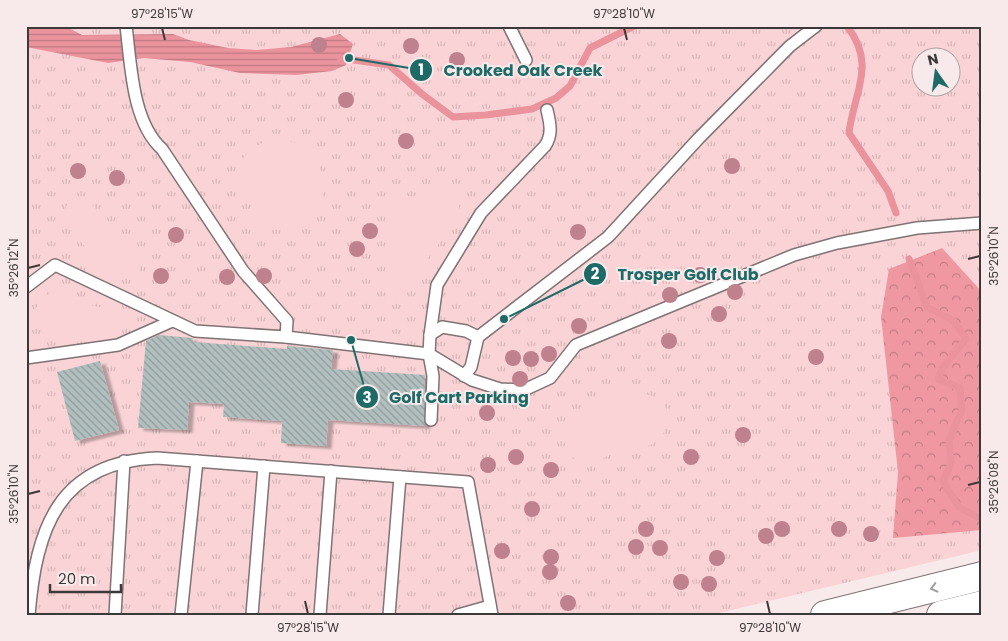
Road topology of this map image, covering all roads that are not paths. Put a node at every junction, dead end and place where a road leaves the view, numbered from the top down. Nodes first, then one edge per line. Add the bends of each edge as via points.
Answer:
1 (126, 26) edge
2 (509, 26) edge
3 (816, 26) edge
4 (526, 60) dead end
5 (548, 110) dead end
6 (982, 223) edge
7 (26, 287) edge
8 (434, 309) junction
9 (172, 322) junction
10 (442, 327) junction
11 (430, 335) junction
12 (286, 336) junction
13 (478, 337) junction
14 (430, 354) junction
15 (26, 358) edge
16 (464, 376) junction
17 (431, 420) dead end
18 (124, 461) junction
19 (196, 461) junction
20 (264, 466) junction
21 (331, 471) junction
22 (400, 477) junction
23 (982, 576) edge
24 (982, 605) edge
25 (491, 610) edge
26 (29, 615) edge
27 (115, 615) edge
28 (180, 615) edge
29 (252, 615) edge
30 (320, 615) edge
31 (389, 615) edge
32 (458, 615) edge
33 (825, 615) edge
34 (941, 615) edge

1 - 12 lane via 137,104 155,142 243,271 287,320
2 - 4 lane
3 - 13 lane via 790,46 608,237
5 - 8 lane via 550,138 481,213 437,285
6 - 16 lane via 917,228 794,256 576,346 550,378 524,390 500,389
7 - 9 lane via 55,265
8 - 10 lane
8 - 11 lane
9 - 12 lane via 195,331
9 - 15 lane via 118,346
10 - 11 lane
10 - 13 lane via 466,331
11 - 14 lane
12 - 14 lane
13 - 16 lane via 471,366
14 - 16 lane
14 - 17 lane via 433,376
18 - 19 lane via 157,458
18 - 26 lane via 95,471 74,486 46,524 32,577
18 - 27 lane
19 - 20 lane
19 - 28 lane
20 - 21 lane
20 - 29 lane
21 - 22 lane
21 - 30 lane
22 - 25 lane via 468,482
22 - 31 lane
23 -> 33 main road
24 - 34 main road
25 - 32 lane

